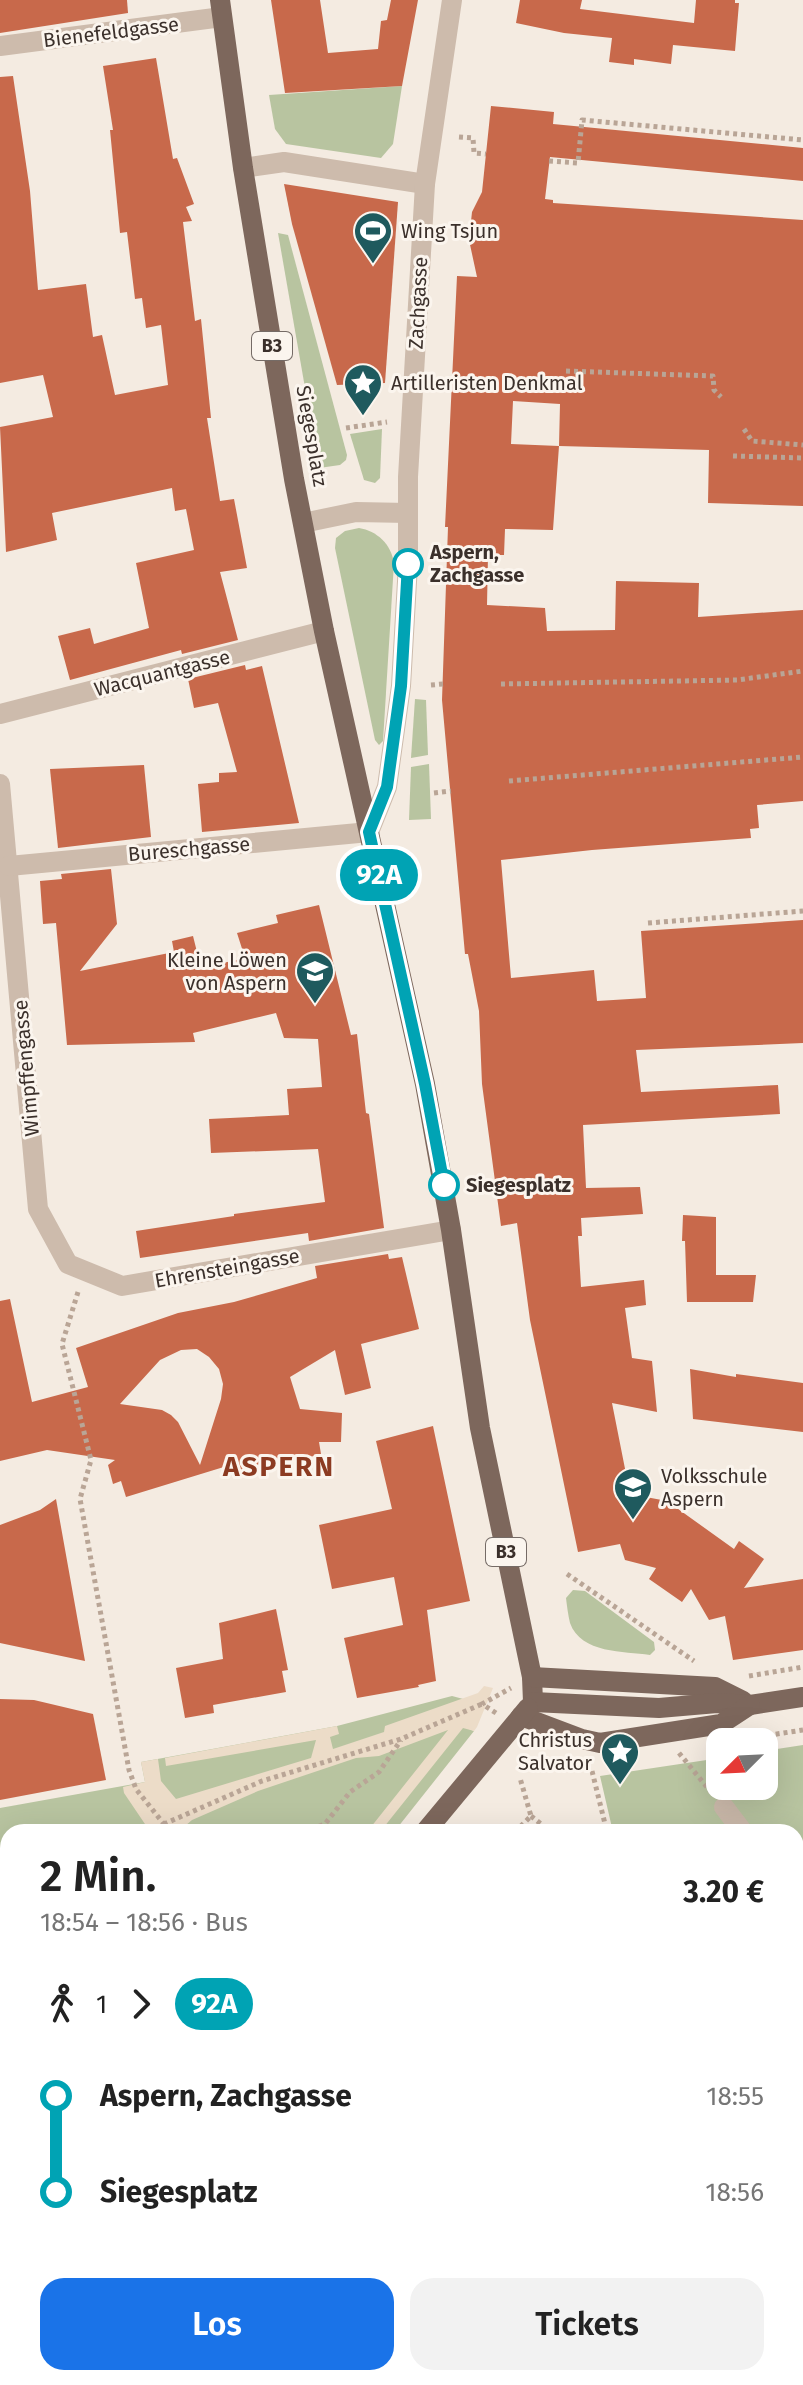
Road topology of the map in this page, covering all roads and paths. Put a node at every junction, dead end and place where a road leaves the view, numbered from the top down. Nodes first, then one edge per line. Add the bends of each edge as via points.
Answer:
1 (452, 0) edge
2 (221, 9) edge
3 (0, 46) edge
4 (459, 137) dead end
5 (803, 140) edge
6 (486, 154) dead end
7 (549, 161) dead end
8 (243, 168) junction
9 (425, 184) junction
10 (566, 371) dead end
11 (721, 397) dead end
12 (387, 422) dead end
13 (346, 428) dead end
14 (744, 429) dead end
15 (803, 445) edge
16 (733, 456) dead end
17 (803, 458) edge
18 (408, 513) junction
19 (303, 523) junction
20 (324, 631) junction
21 (803, 671) edge
22 (443, 684) dead end
23 (501, 684) dead end
24 (431, 685) dead end
25 (0, 714) edge
26 (803, 757) edge
27 (509, 781) dead end
28 (0, 784) edge
29 (451, 791) dead end
30 (434, 793) dead end
31 (369, 832) junction
32 (9, 866) junction
33 (803, 911) edge
34 (648, 923) dead end
35 (38, 1209) joint
36 (451, 1230) junction
37 (85, 1271) junction
38 (567, 1574) dead end
39 (705, 1668) dead end
40 (532, 1677) junction
41 (803, 1697) edge
42 (490, 1699) dead end
43 (750, 1705) junction
44 (527, 1709) junction
45 (803, 1730) edge
46 (778, 1734) edge
47 (401, 1739) junction
48 (675, 1750) dead end
49 (592, 1771) dead end
50 (520, 1778) dead end
51 (724, 1807) joint
52 (531, 1816) junction
53 (164, 1824) joint
54 (325, 1824) edge
55 (432, 1824) edge
56 (523, 1824) edge
57 (541, 1824) edge
58 (605, 1824) edge
59 (737, 1824) edge

1 - 9 street, Zachgasse
2 - 3 street, Bienefeldgasse
2 - 8 main road, B3
4 - 6 path via 473,138 474,153
5 - 7 path via 582,120 578,163
8 - 9 street via 284,162
8 - 19 main road, Siegesplatz / B3
9 - 18 street, Zachgasse
10 - 11 path via 713,376 714,390
12 - 13 path
14 - 15 path via 752,441
16 - 17 path
18 - 19 street via 356,512
18 - 31 street via 401,686 387,787
19 - 20 main road, Siegesplatz / B3
20 - 25 street, Wacquantgasse
20 - 31 main road, Siegesplatz / B3
21 - 23 path via 737,680
22 - 24 path
26 - 27 path
28 - 32 street, Wimpffengasse
29 - 30 path
31 - 32 street, Bureschgasse
31 - 36 main road, Siegesplatz / B3
32 - 35 street, Wimpffengasse
33 - 34 path
35 - 37 street, Ehrensteingasse via 68,1264
36 - 37 street, Ehrensteingasse via 122,1286
36 - 40 main road, Siegesplatz / B3 via 480,1428
37 - 53 path via 62,1344 91,1460 80,1499 129,1770 136,1789
38 - 39 path
40 - 43 main road via 715,1687
40 - 44 main road, Siegesplatz / B3
41 - 43 main road
42 - 47 path
43 - 44 main road
43 - 44 main road via 721,1724 600,1743
44 - 55 main road
45 - 46 path
47 - 53 path via 262,1781
47 - 54 path via 379,1772 350,1792
48 - 51 path
49 - 58 path
50 - 52 path
51 - 59 street
52 - 56 path
52 - 57 path

